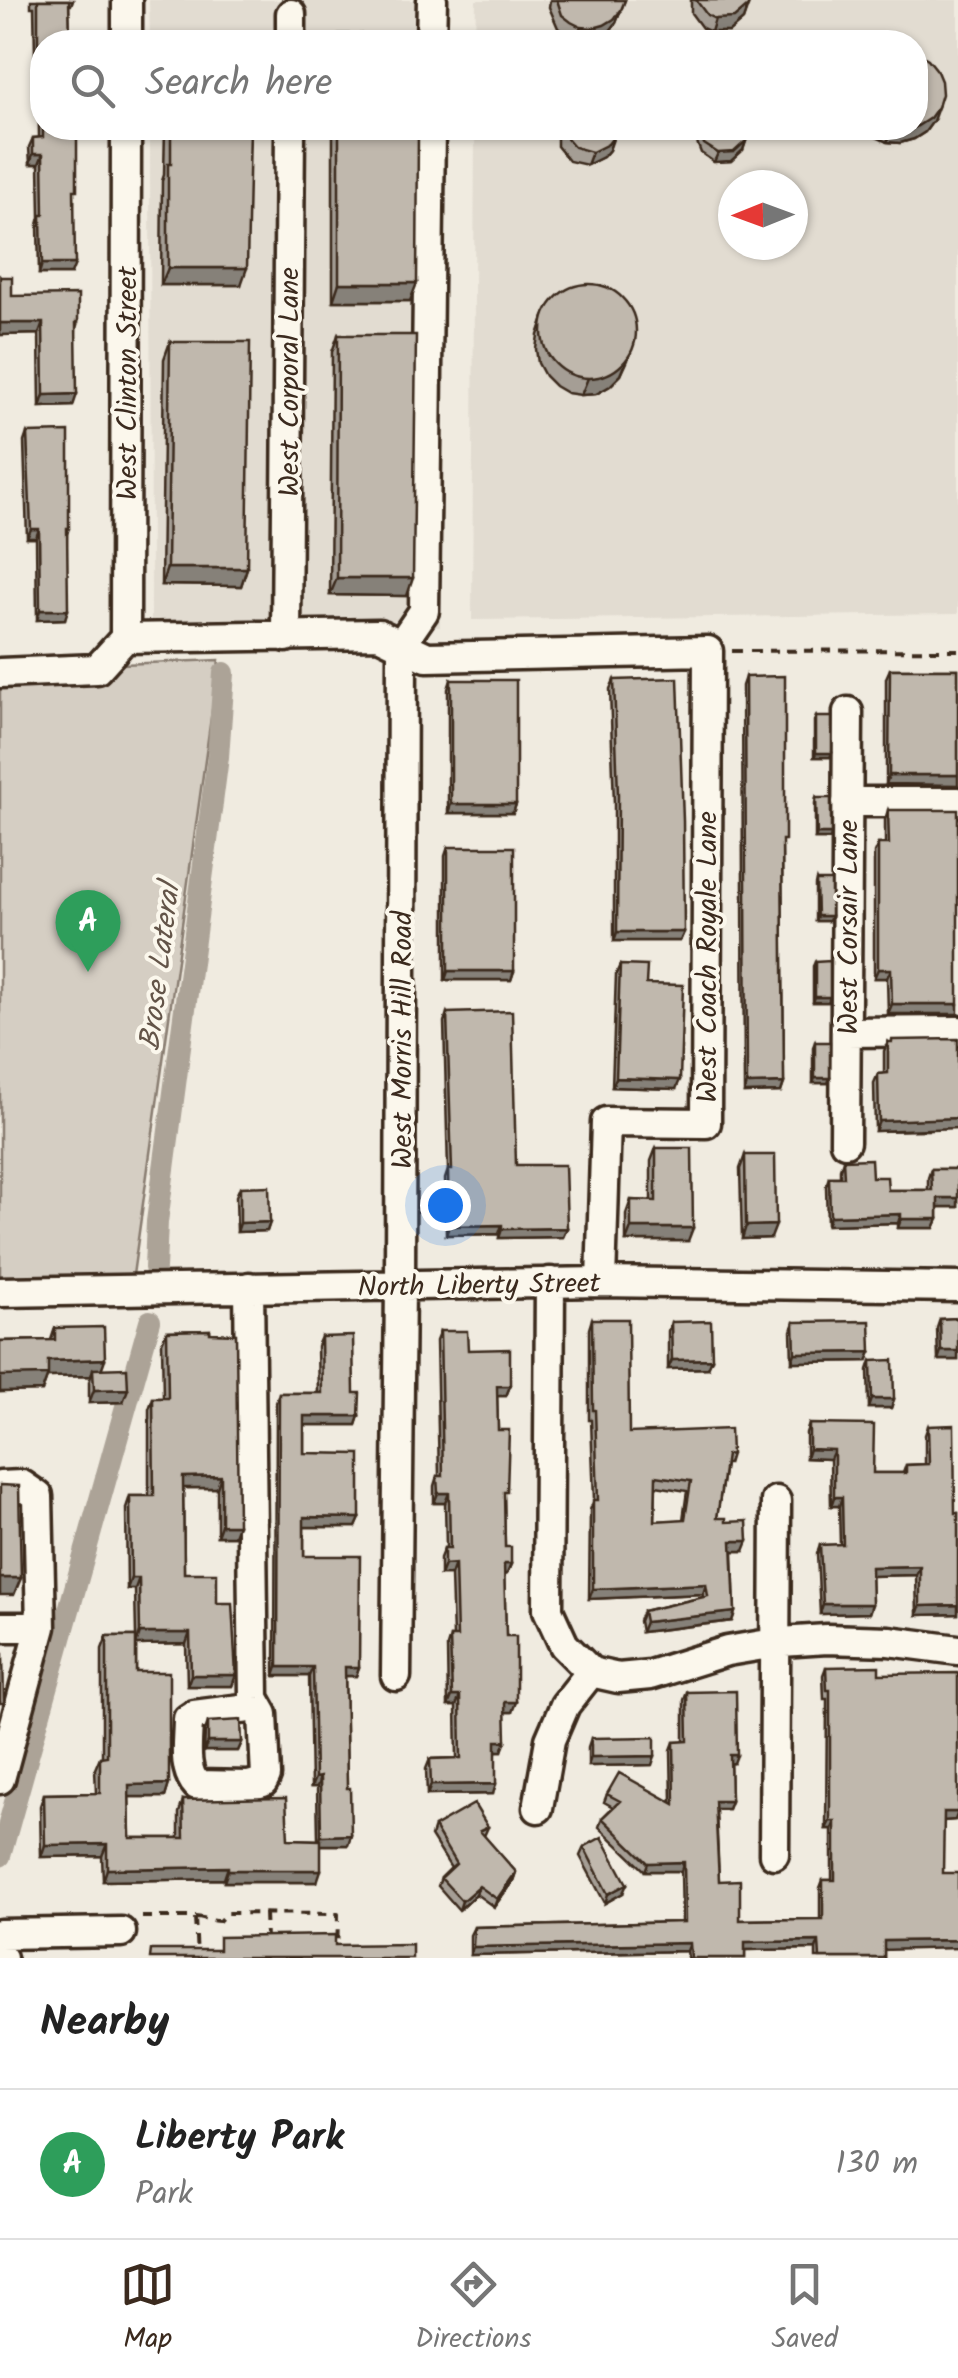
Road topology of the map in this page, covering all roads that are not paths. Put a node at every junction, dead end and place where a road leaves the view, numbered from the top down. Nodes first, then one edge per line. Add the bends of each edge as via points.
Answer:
1 (127, 0) edge
2 (432, 0) edge
3 (292, 14) dead end
4 (126, 30) edge
5 (291, 30) edge
6 (431, 30) edge
7 (126, 140) edge
8 (290, 140) edge
9 (430, 140) edge
10 (286, 637) junction
11 (125, 638) junction
12 (402, 643) junction
13 (0, 673) edge
14 (848, 712) dead end
15 (847, 802) junction
16 (958, 802) edge
17 (958, 1030) edge
18 (846, 1032) junction
19 (846, 1142) dead end
20 (550, 1282) junction
21 (601, 1282) junction
22 (400, 1285) junction
23 (249, 1287) junction
24 (958, 1287) edge
25 (0, 1292) edge
26 (0, 1486) edge
27 (776, 1501) dead end
28 (41, 1626) junction
29 (0, 1627) edge
30 (775, 1643) junction
31 (958, 1650) edge
32 (591, 1672) junction
33 (396, 1676) dead end
34 (257, 1707) dead end
35 (0, 1779) edge
36 (538, 1808) dead end
37 (774, 1854) dead end
38 (129, 1925) road end
39 (0, 1934) edge

1 - 4 street
2 - 6 street
3 - 5 street
7 - 11 street, West Clinton Street
8 - 10 street, West Corporal Lane
9 - 12 street via 424,611
10 - 11 street
10 - 12 street via 380,634
11 - 13 street via 97,669
12 - 21 street, West Coach Royale Lane via 428,657 708,651 706,1123 606,1122
12 - 22 street, West Morris Hill Road
14 - 15 street, West Corsair Lane
15 - 16 street
15 - 18 street, West Corsair Lane
17 - 18 street
18 - 19 street, West Corsair Lane
20 - 21 street, North Liberty Street
20 - 22 street, North Liberty Street
20 - 32 street via 548,1610 564,1644
21 - 24 street, North Liberty Street
22 - 23 street, North Liberty Street
22 - 33 street, West Morris Hill Road
23 - 25 street, North Liberty Street
23 - 34 street
26 - 28 street via 22,1485 38,1496
27 - 30 street
28 - 29 street
28 - 35 street
30 - 31 street via 890,1641
30 - 32 street via 650,1675
30 - 37 street
32 - 36 street via 550,1740
38 - 39 street

